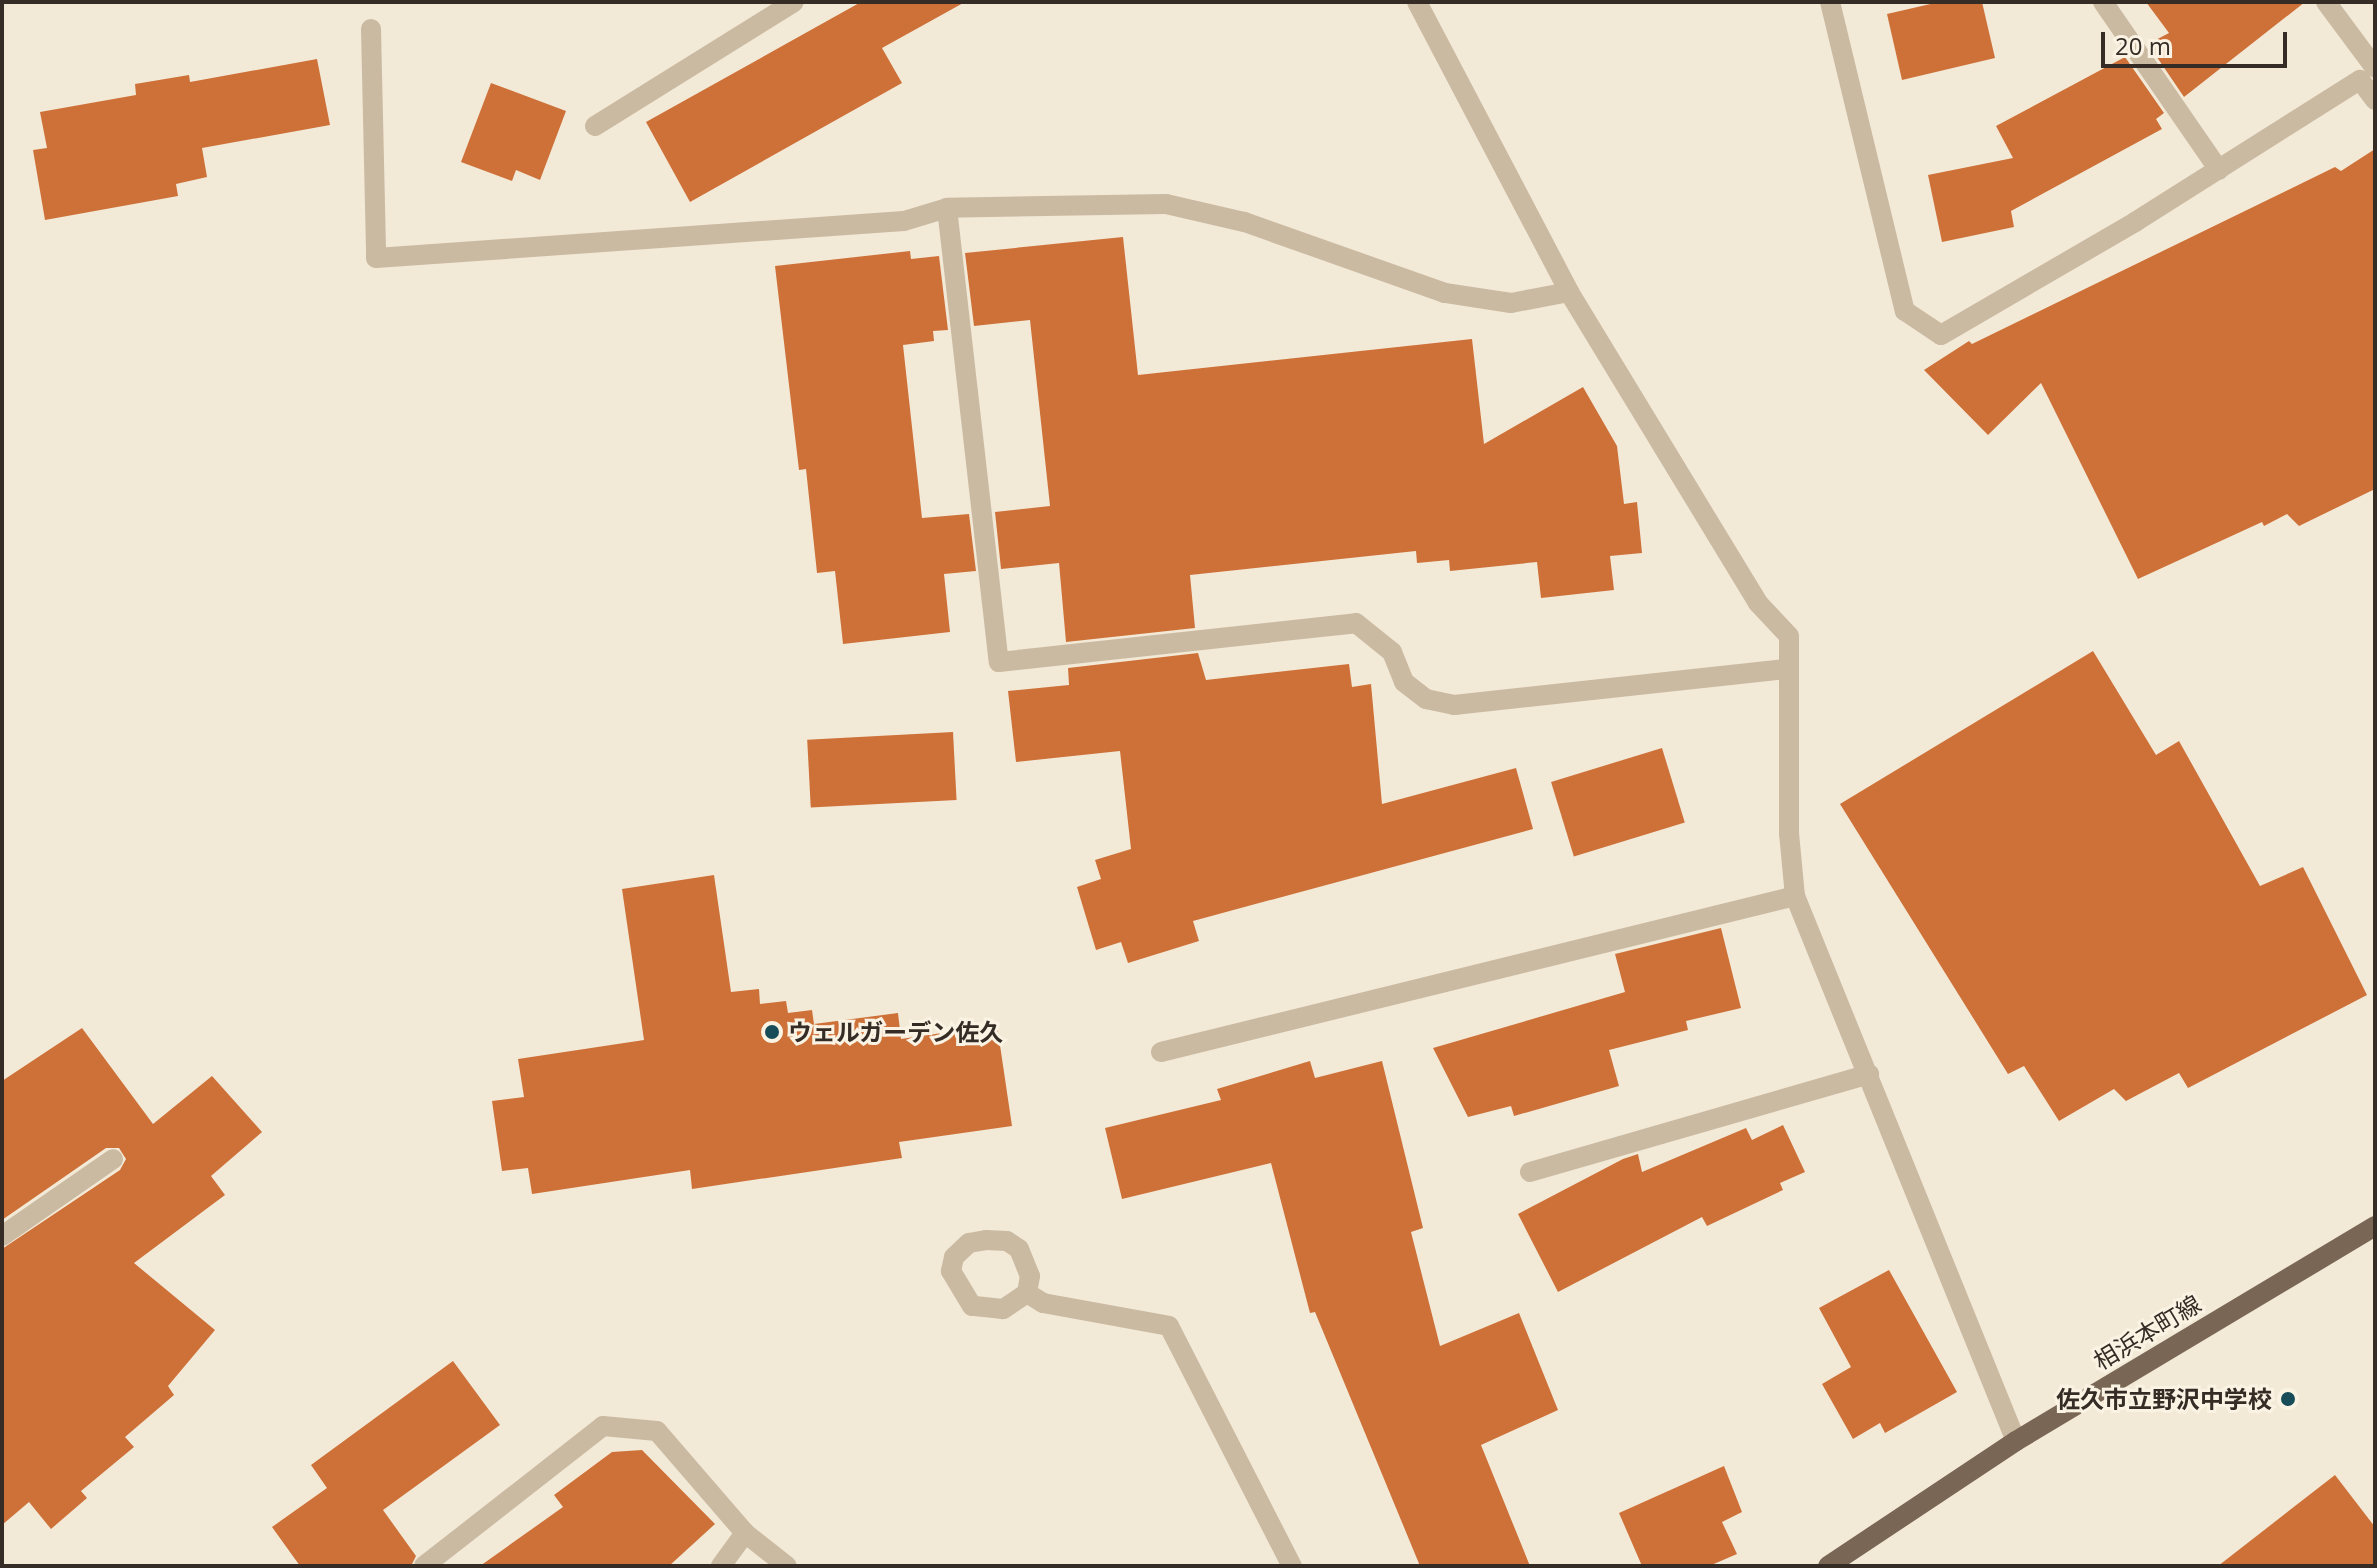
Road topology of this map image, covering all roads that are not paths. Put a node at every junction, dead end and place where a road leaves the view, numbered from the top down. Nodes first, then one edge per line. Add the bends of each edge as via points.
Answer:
1 (794, 2) edge
2 (1417, 2) edge
3 (1830, 2) edge
4 (2103, 2) edge
5 (2326, 2) edge
6 (371, 29) dead end
7 (2370, 72) edge
8 (2375, 100) edge
9 (595, 126) dead end
10 (2219, 170) junction
11 (947, 208) junction
12 (1569, 292) junction
13 (1787, 669) junction
14 (1795, 896) junction
15 (1161, 1052) dead end
16 (1869, 1074) junction
17 (113, 1159) dead end
18 (1530, 1172) dead end
19 (2375, 1226) edge
20 (2, 1236) edge
21 (1027, 1293) dead end
22 (2016, 1441) junction
23 (745, 1533) junction
24 (424, 1566) edge
25 (721, 1566) edge
26 (787, 1566) edge
27 (1292, 1566) edge
28 (1828, 1566) edge

1 - 9 street
2 - 12 street
3 - 10 street via 1905,311 1941,335
4 - 10 street
5 - 7 street
6 - 11 street via 376,258 904,221
7 - 8 street
7 - 10 street
11 - 12 street via 1166,204 1244,222 1445,293 1511,303
11 - 13 street via 999,662 1356,623 1392,652 1404,682 1426,699 1454,705
12 - 13 street via 1758,603 1789,636
13 - 14 street
14 - 15 street
14 - 16 street
16 - 18 street
16 - 22 street
17 - 20 street
19 - 22 main road, 相浜本町線
21 - 27 street via 1043,1303 1169,1326
22 - 28 main road, 相浜本町線
23 - 24 street via 657,1431 603,1426
23 - 25 street
23 - 26 street

